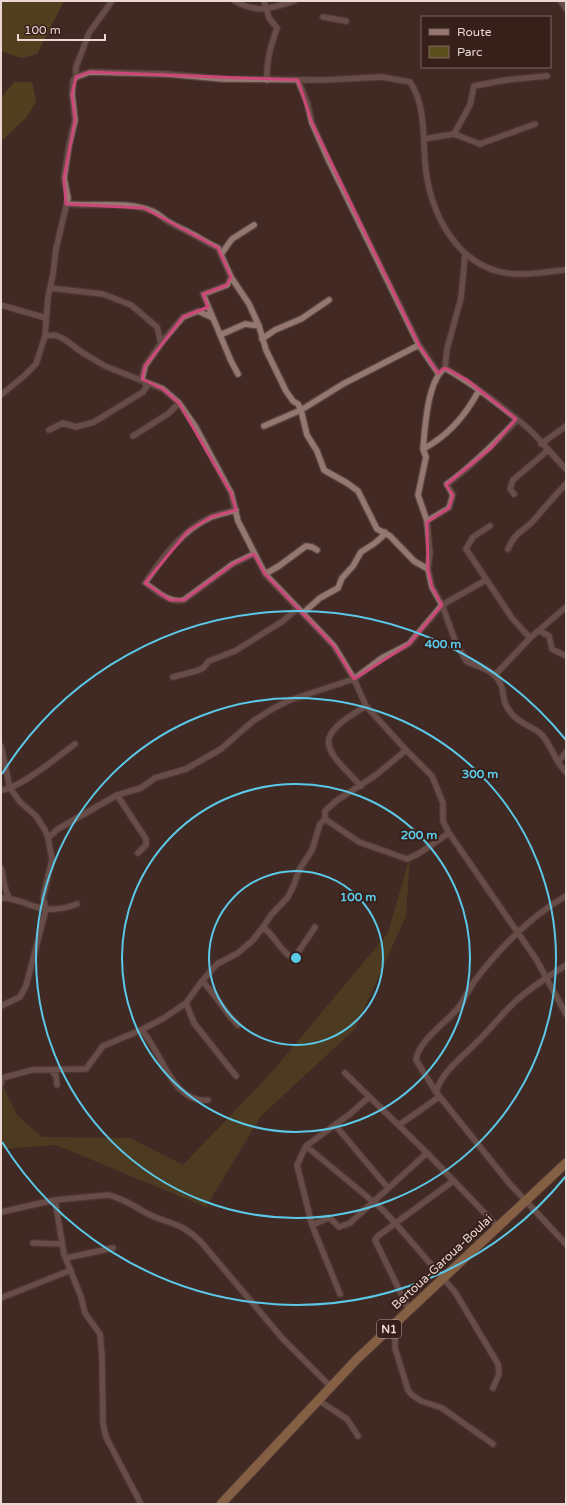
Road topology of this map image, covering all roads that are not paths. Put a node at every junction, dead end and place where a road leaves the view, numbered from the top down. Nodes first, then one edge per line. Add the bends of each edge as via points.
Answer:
1 (112, 1) edge
2 (235, 1) edge
3 (264, 1) edge
4 (294, 1) edge
5 (562, 1) edge
6 (566, 2) edge
7 (267, 9) junction
8 (566, 9) edge
9 (323, 17) dead end
10 (346, 20) dead end
11 (547, 76) dead end
12 (76, 77) junction
13 (267, 80) junction
14 (298, 80) junction
15 (535, 124) dead end
16 (454, 134) junction
17 (424, 139) junction
18 (66, 204) junction
19 (254, 225) dead end
20 (222, 253) junction
21 (465, 255) junction
22 (566, 270) edge
23 (231, 277) junction
24 (50, 288) junction
25 (329, 300) dead end
26 (1, 305) edge
27 (212, 317) junction
28 (46, 318) junction
29 (259, 326) junction
30 (220, 335) junction
31 (45, 336) junction
32 (262, 339) junction
33 (161, 343) junction
34 (418, 344) junction
35 (445, 368) junction
36 (438, 373) junction
37 (238, 374) dead end
38 (142, 379) junction
39 (479, 390) junction
40 (1, 395) edge
41 (179, 403) junction
42 (301, 410) junction
43 (516, 419) junction
44 (264, 426) dead end
45 (566, 426) edge
46 (49, 430) dead end
47 (132, 436) dead end
48 (542, 444) junction
49 (546, 449) junction
50 (423, 450) junction
51 (566, 469) edge
52 (566, 484) edge
53 (514, 494) dead end
54 (236, 510) junction
55 (427, 521) junction
56 (490, 526) dead end
57 (385, 532) junction
58 (508, 549) dead end
59 (317, 550) dead end
60 (254, 554) junction
61 (428, 569) junction
62 (265, 574) junction
63 (486, 580) junction
64 (442, 605) junction
65 (566, 607) edge
66 (298, 608) junction
67 (303, 613) junction
68 (540, 631) junction
69 (530, 638) junction
70 (566, 656) edge
71 (495, 675) junction
72 (173, 677) dead end
73 (354, 679) junction
74 (366, 706) junction
75 (75, 744) dead end
76 (1, 746) edge
77 (406, 750) junction
78 (566, 752) edge
79 (558, 762) junction
80 (566, 772) edge
81 (361, 786) junction
82 (10, 788) junction
83 (1, 790) edge
84 (117, 795) junction
85 (325, 819) junction
86 (449, 833) junction
87 (48, 838) junction
88 (138, 852) dead end
89 (1, 868) edge
90 (566, 896) edge
91 (9, 897) junction
92 (1, 898) edge
93 (77, 904) dead end
94 (46, 909) junction
95 (263, 927) junction
96 (315, 928) dead end
97 (518, 932) junction
98 (566, 966) edge
99 (546, 978) junction
100 (202, 981) junction
101 (186, 1003) junction
102 (1, 1006) edge
103 (566, 1014) edge
104 (238, 1025) dead end
105 (141, 1030) junction
106 (52, 1071) junction
107 (345, 1073) dead end
108 (236, 1076) dead end
109 (1, 1084) edge
110 (58, 1085) dead end
111 (437, 1094) junction
112 (368, 1097) junction
113 (208, 1100) dead end
114 (334, 1125) junction
115 (399, 1125) junction
116 (306, 1146) junction
117 (426, 1153) junction
118 (566, 1162) edge
119 (453, 1181) junction
120 (388, 1188) junction
121 (55, 1200) junction
122 (526, 1200) junction
123 (373, 1202) junction
124 (1, 1212) edge
125 (396, 1224) junction
126 (312, 1225) junction
127 (498, 1227) junction
128 (33, 1243) dead end
129 (62, 1244) junction
130 (566, 1244) edge
131 (113, 1248) dead end
132 (66, 1258) junction
133 (71, 1270) junction
134 (443, 1278) junction
135 (340, 1294) dead end
136 (1, 1298) edge
137 (409, 1310) junction
138 (395, 1323) junction
139 (331, 1387) junction
140 (493, 1388) dead end
141 (318, 1400) junction
142 (358, 1436) dead end
143 (493, 1444) dead end
144 (141, 1504) edge
145 (221, 1504) edge

1 - 12 street via 89,33 76,67
2 - 7 street via 246,7
3 - 7 street
4 - 7 street
5 - 6 street
5 - 8 street
7 - 13 street via 269,18 277,28 270,46 266,68
9 - 10 street
11 - 16 street via 474,86 470,105
12 - 13 street via 90,72
12 - 18 street via 73,81 72,94 75,120 64,178 68,198
13 - 14 street
14 - 17 street via 382,77 410,82 416,90
14 - 34 street via 312,123
15 - 16 street via 480,144
16 - 17 street
17 - 21 street via 430,191 441,223
18 - 20 street via 112,204 144,208 156,212 166,221 218,248
18 - 24 street
19 - 20 street via 232,239
20 - 23 street
21 - 22 street via 486,268 508,273
21 - 35 street via 461,298 447,349
23 - 27 street via 226,285 203,294
23 - 29 street via 249,304
24 - 28 street
24 - 33 street via 103,294 131,305 157,327
25 - 32 street
26 - 28 street
27 - 30 street
27 - 33 street via 198,311 183,317
28 - 31 street
29 - 30 street via 245,324
29 - 32 street
30 - 37 street
31 - 38 street via 55,335 105,366
31 - 40 street via 36,364
32 - 42 street via 286,391
33 - 38 street via 145,366
34 - 36 street
34 - 42 street
35 - 36 street
35 - 39 street
36 - 50 street via 432,391
38 - 41 street via 163,389
38 - 46 street via 147,386 144,392 94,422 76,427 63,423
39 - 43 street
39 - 50 street via 460,420
41 - 47 street via 168,414
41 - 54 street via 195,426 227,486
42 - 44 street
42 - 57 street via 308,435 324,470 358,491 373,524
43 - 48 street
43 - 55 street via 516,422 490,448 447,484 453,495 450,508
45 - 48 street
48 - 49 street
49 - 51 street
49 - 53 street via 546,452 513,480 510,489
50 - 55 street via 426,457 418,494
52 - 58 street via 534,519 513,537
54 - 60 street via 238,521
54 - 60 street via 212,517 188,531 145,583 177,602 184,600 233,564
55 - 61 street via 430,554
56 - 63 street via 473,537 466,549
57 - 61 street via 414,561
57 - 67 street via 375,544 361,552 342,578 338,588 320,598
59 - 62 street via 306,546
60 - 62 street
61 - 64 street via 432,587
62 - 66 street
63 - 64 street
63 - 69 street via 512,618
64 - 71 street via 456,643 467,662 484,667
64 - 73 street via 409,644 382,658
65 - 68 street
66 - 67 street
66 - 72 street via 283,621 235,651 209,661 196,671
67 - 73 street via 334,646
68 - 69 street
68 - 70 street via 549,636 552,648
69 - 71 street
71 - 79 street via 502,687 504,704 512,715 541,734
73 - 74 street
73 - 84 street via 290,700 254,721 221,749 186,769 155,778 141,788
74 - 77 street
74 - 81 street via 338,724 330,736 328,745 331,754
75 - 82 street
76 - 82 street
77 - 81 street
77 - 86 street via 432,776 443,803 443,822
78 - 79 street
79 - 80 street
81 - 85 street via 325,811
82 - 83 street
82 - 87 street via 20,802 36,816
84 - 87 street via 58,829
84 - 88 street via 146,839 146,846
85 - 86 street via 359,842 406,859
85 - 95 street via 320,824 312,850 299,870 288,897
86 - 97 street
87 - 94 street via 52,859 43,898
89 - 91 street via 4,890
90 - 97 street
91 - 92 street
91 - 94 street
93 - 94 street via 65,909
94 - 102 street via 26,986 20,997
95 - 96 street via 291,957 297,954
95 - 100 street via 253,940 238,953 217,964
97 - 99 street
97 - 111 street via 475,979 458,1008 439,1026 417,1056 417,1063
98 - 99 street
99 - 103 street
99 - 111 street via 518,999 448,1071 439,1081
100 - 101 street
100 - 104 street
101 - 105 street
101 - 108 street via 194,1023
105 - 106 street via 103,1046 86,1069
105 - 113 street via 146,1034 175,1083 192,1098
106 - 109 street via 32,1070 2,1078
106 - 110 street
107 - 112 street
111 - 115 street
111 - 122 street via 509,1183
112 - 114 street
112 - 115 street
114 - 116 street
114 - 120 street
115 - 117 street
116 - 123 street
116 - 126 street via 297,1165
117 - 119 street
117 - 120 street
118 - 122 highway, Bertoua-Garoua-Boulai / N1
119 - 125 street
119 - 127 street
120 - 123 street
121 - 124 street
121 - 129 street
121 - 139 street via 116,1196 149,1214 188,1230 283,1339
122 - 127 highway, Bertoua-Garoua-Boulai / N1
122 - 130 street
123 - 125 street
123 - 126 street via 341,1227 328,1218
125 - 134 street
125 - 137 street via 378,1236 376,1242
126 - 135 street
127 - 134 highway, Bertoua-Garoua-Boulai / N1
128 - 129 street
129 - 132 street
131 - 132 street
132 - 133 street
133 - 136 street
133 - 144 street via 85,1313 100,1334 103,1423 106,1437
134 - 137 highway, Bertoua-Garoua-Boulai / N1
134 - 140 street via 455,1292 498,1364 499,1374
137 - 138 highway, Bertoua-Garoua-Boulai / N1
138 - 139 highway, Bertoua-Garoua-Boulai / N1 via 356,1359
138 - 143 street via 395,1348 408,1390 412,1395 442,1408
139 - 141 highway, Bertoua-Garoua-Boulai / N1
141 - 142 street via 347,1419
141 - 145 highway, Bertoua-Garoua-Boulai / N1

